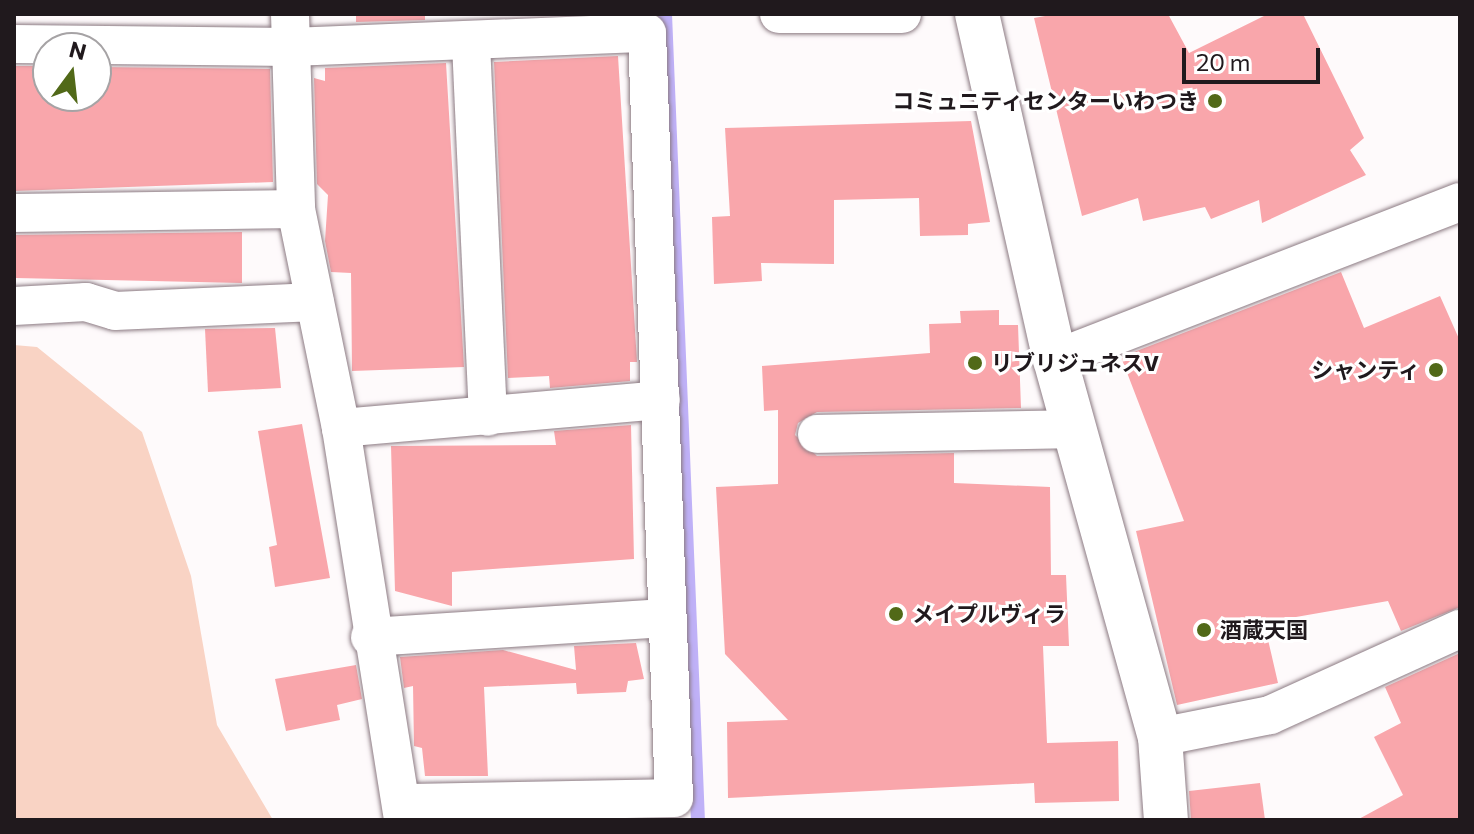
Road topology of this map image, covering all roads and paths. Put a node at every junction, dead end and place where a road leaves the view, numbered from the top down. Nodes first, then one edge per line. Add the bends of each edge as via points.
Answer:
1 (779, 14) edge
2 (902, 14) edge
3 (977, 14) edge
4 (291, 30) edge
5 (471, 43) junction
6 (14, 44) edge
7 (1460, 202) edge
8 (296, 209) junction
9 (14, 213) edge
10 (315, 302) junction
11 (14, 306) edge
12 (1055, 359) junction
13 (661, 400) junction
14 (488, 417) junction
15 (341, 428) junction
16 (1075, 429) junction
17 (817, 434) dead end
18 (665, 618) junction
19 (1460, 629) edge
20 (370, 637) junction
21 (1160, 737) junction
22 (402, 812) edge
23 (605, 812) edge
24 (1166, 820) edge

1 - 2 street
3 - 12 street
4 - 5 street
4 - 6 street
4 - 8 street
5 - 13 street via 647,33
5 - 14 street
7 - 12 street
8 - 9 street
8 - 10 street
10 - 11 street via 115,311 86,302
10 - 15 street
12 - 16 street
13 - 14 street
13 - 18 street
14 - 15 street
15 - 20 street
16 - 17 street
16 - 21 street
18 - 20 street
18 - 23 street via 674,798
19 - 21 street via 1270,715
20 - 22 street
21 - 24 street
22 - 23 street

